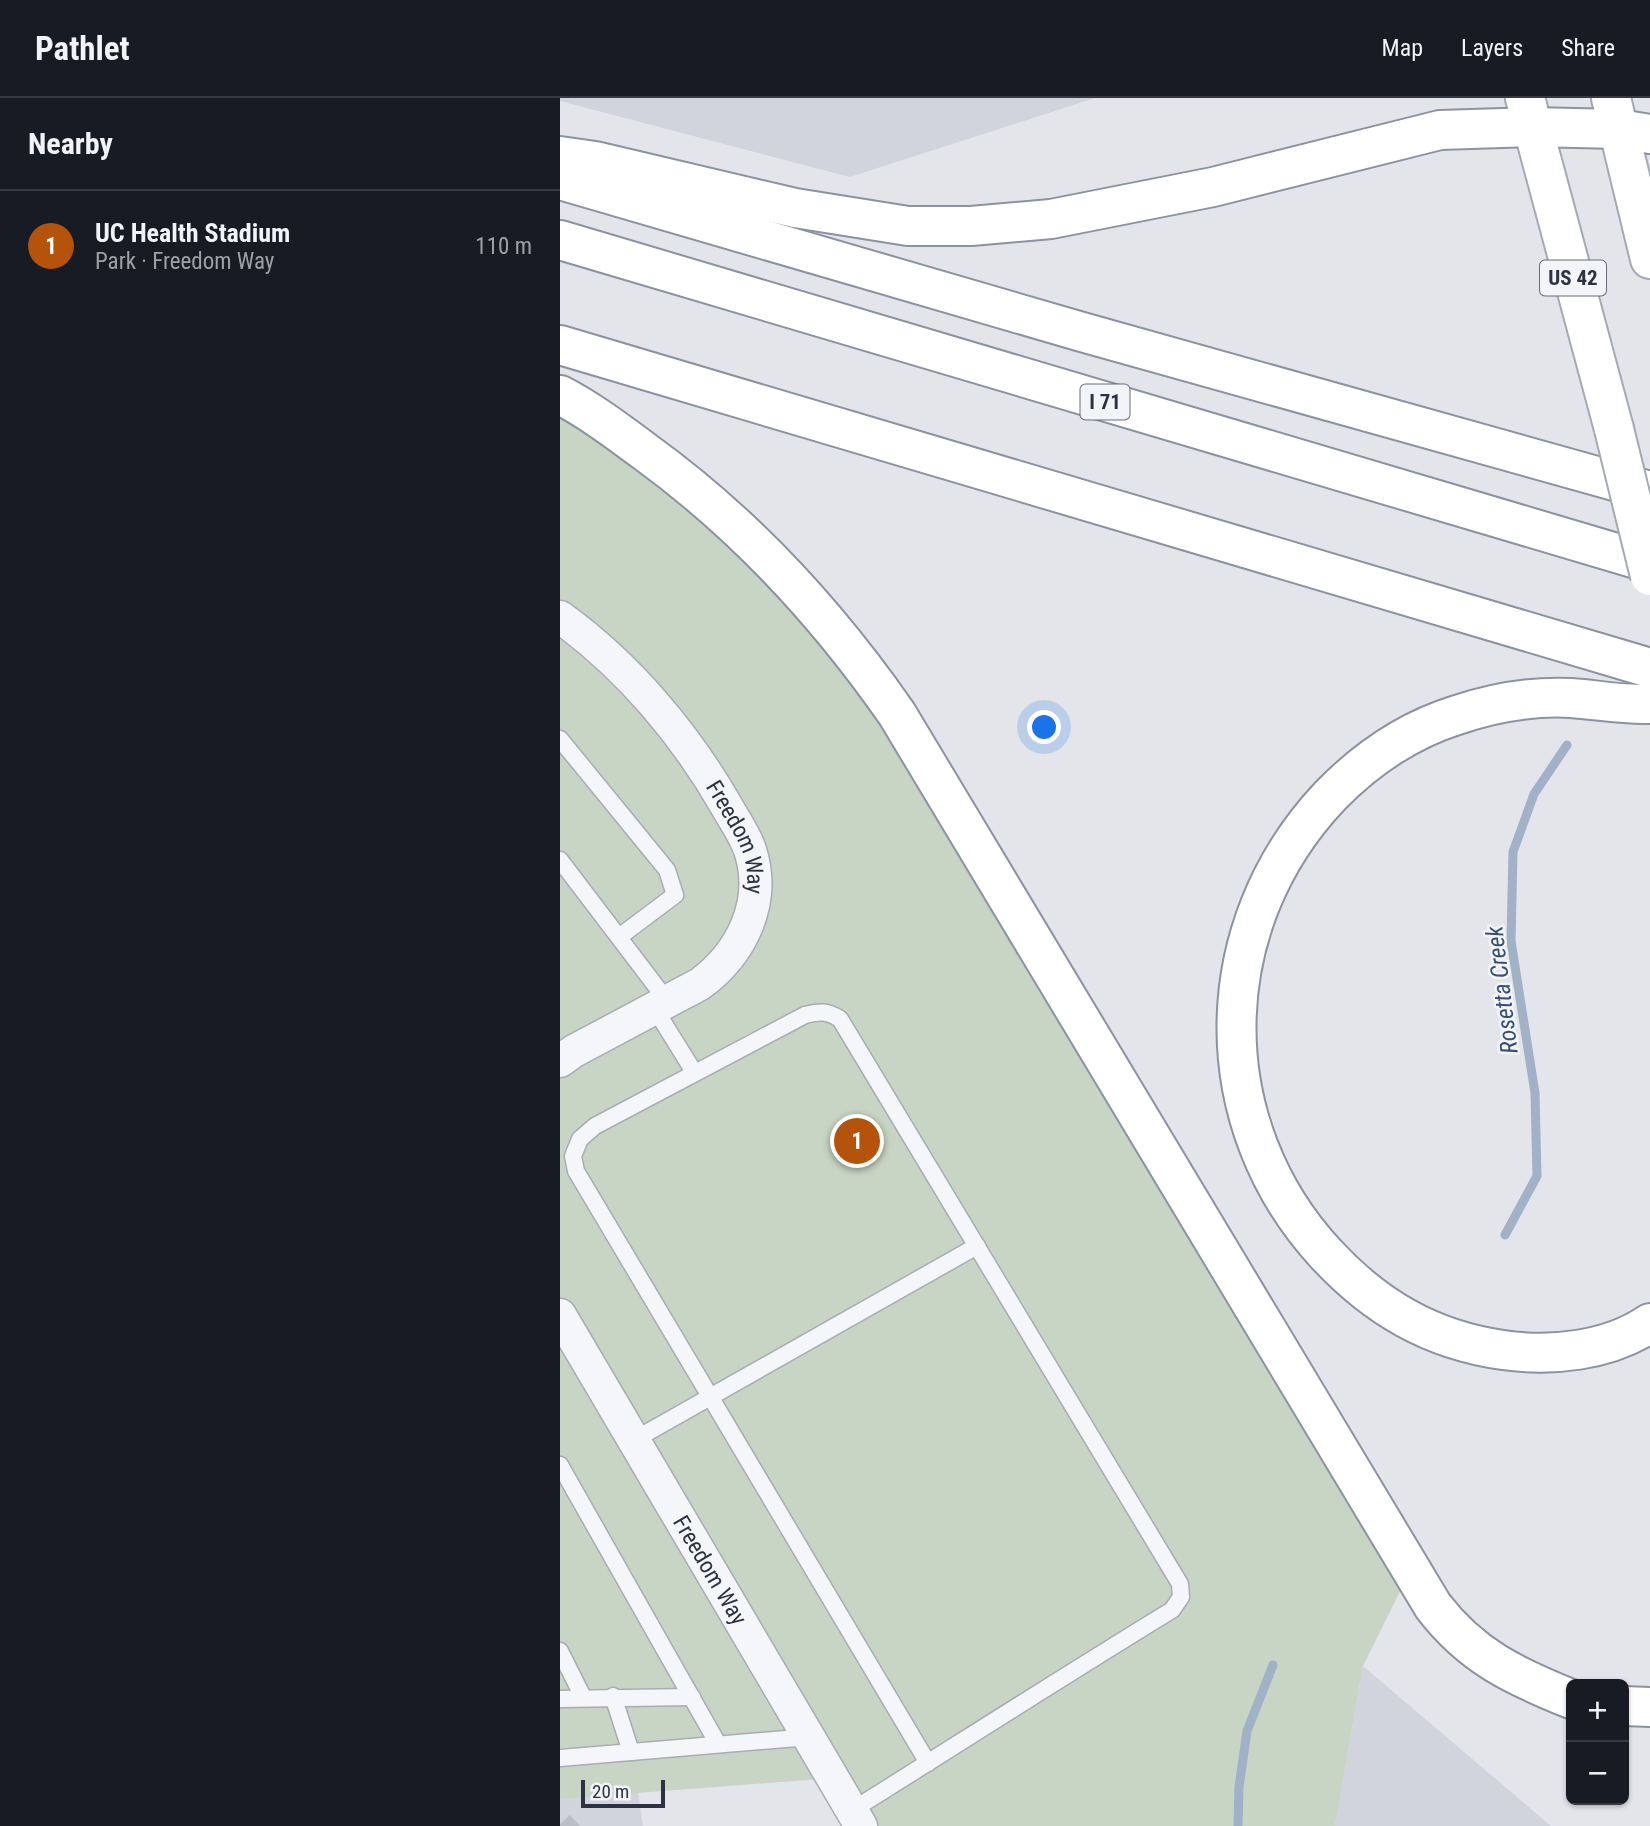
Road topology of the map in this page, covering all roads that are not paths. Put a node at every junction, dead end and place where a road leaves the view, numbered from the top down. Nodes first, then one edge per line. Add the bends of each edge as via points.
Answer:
1 (1528, 112) edge
2 (1627, 120) edge
3 (560, 156) edge
4 (560, 180) edge
5 (560, 240) edge
6 (1650, 259) edge
7 (560, 345) edge
8 (560, 395) edge
9 (1650, 491) edge
10 (1650, 563) edge
11 (1650, 576) edge
12 (560, 617) edge
13 (1650, 668) edge
14 (1650, 704) edge
15 (560, 740) edge
16 (560, 860) edge
17 (619, 937) junction
18 (662, 1006) junction
19 (560, 1061) edge
20 (694, 1072) junction
21 (977, 1246) junction
22 (560, 1315) edge
23 (1650, 1323) edge
24 (709, 1395) junction
25 (634, 1440) junction
26 (560, 1465) edge
27 (560, 1651) edge
28 (613, 1696) junction
29 (583, 1697) junction
30 (692, 1697) junction
31 (1566, 1697) edge
32 (560, 1699) edge
33 (1629, 1706) edge
34 (1650, 1707) edge
35 (809, 1737) junction
36 (718, 1745) junction
37 (631, 1752) junction
38 (560, 1758) edge
39 (928, 1763) junction
40 (856, 1819) edge

1 - 2 main road
1 - 3 main road via 1213,187 1051,219 971,226 908,226 795,208
1 - 11 main road, US 42, bridge
2 - 6 main road
4 - 9 main road
5 - 10 main road, I 71
7 - 13 main road
8 - 31 main road via 710,500 763,549 832,625 897,714 1433,1605 1451,1630 1486,1659
12 - 18 street, Freedom Way via 616,663 669,724 711,778 750,850 754,901 749,925 734,952 717,972
14 - 23 main road via 1572,698 1511,701 1426,727 1348,778 1313,814 1283,857 1259,904 1245,947 1236,1040 1251,1125 1283,1199 1353,1284 1388,1310 1429,1332 1475,1346 1522,1353 1602,1344
15 - 17 lane via 667,870 675,895
16 - 17 lane
17 - 18 lane
18 - 19 street, Freedom Way
18 - 20 lane
20 - 21 lane via 805,1015 831,1013 840,1020
20 - 24 lane via 595,1126 580,1139 573,1156 576,1171
21 - 24 lane
21 - 39 lane via 1180,1584 1181,1597 1172,1610
22 - 25 street, Freedom Way
24 - 25 lane
24 - 39 lane
25 - 35 street, Freedom Way
26 - 30 lane
27 - 29 lane
28 - 29 lane
28 - 30 lane
28 - 37 lane
29 - 32 lane
30 - 36 lane
33 - 34 main road
35 - 36 lane
35 - 40 street, Freedom Way
36 - 37 lane
37 - 38 lane
39 - 40 lane

